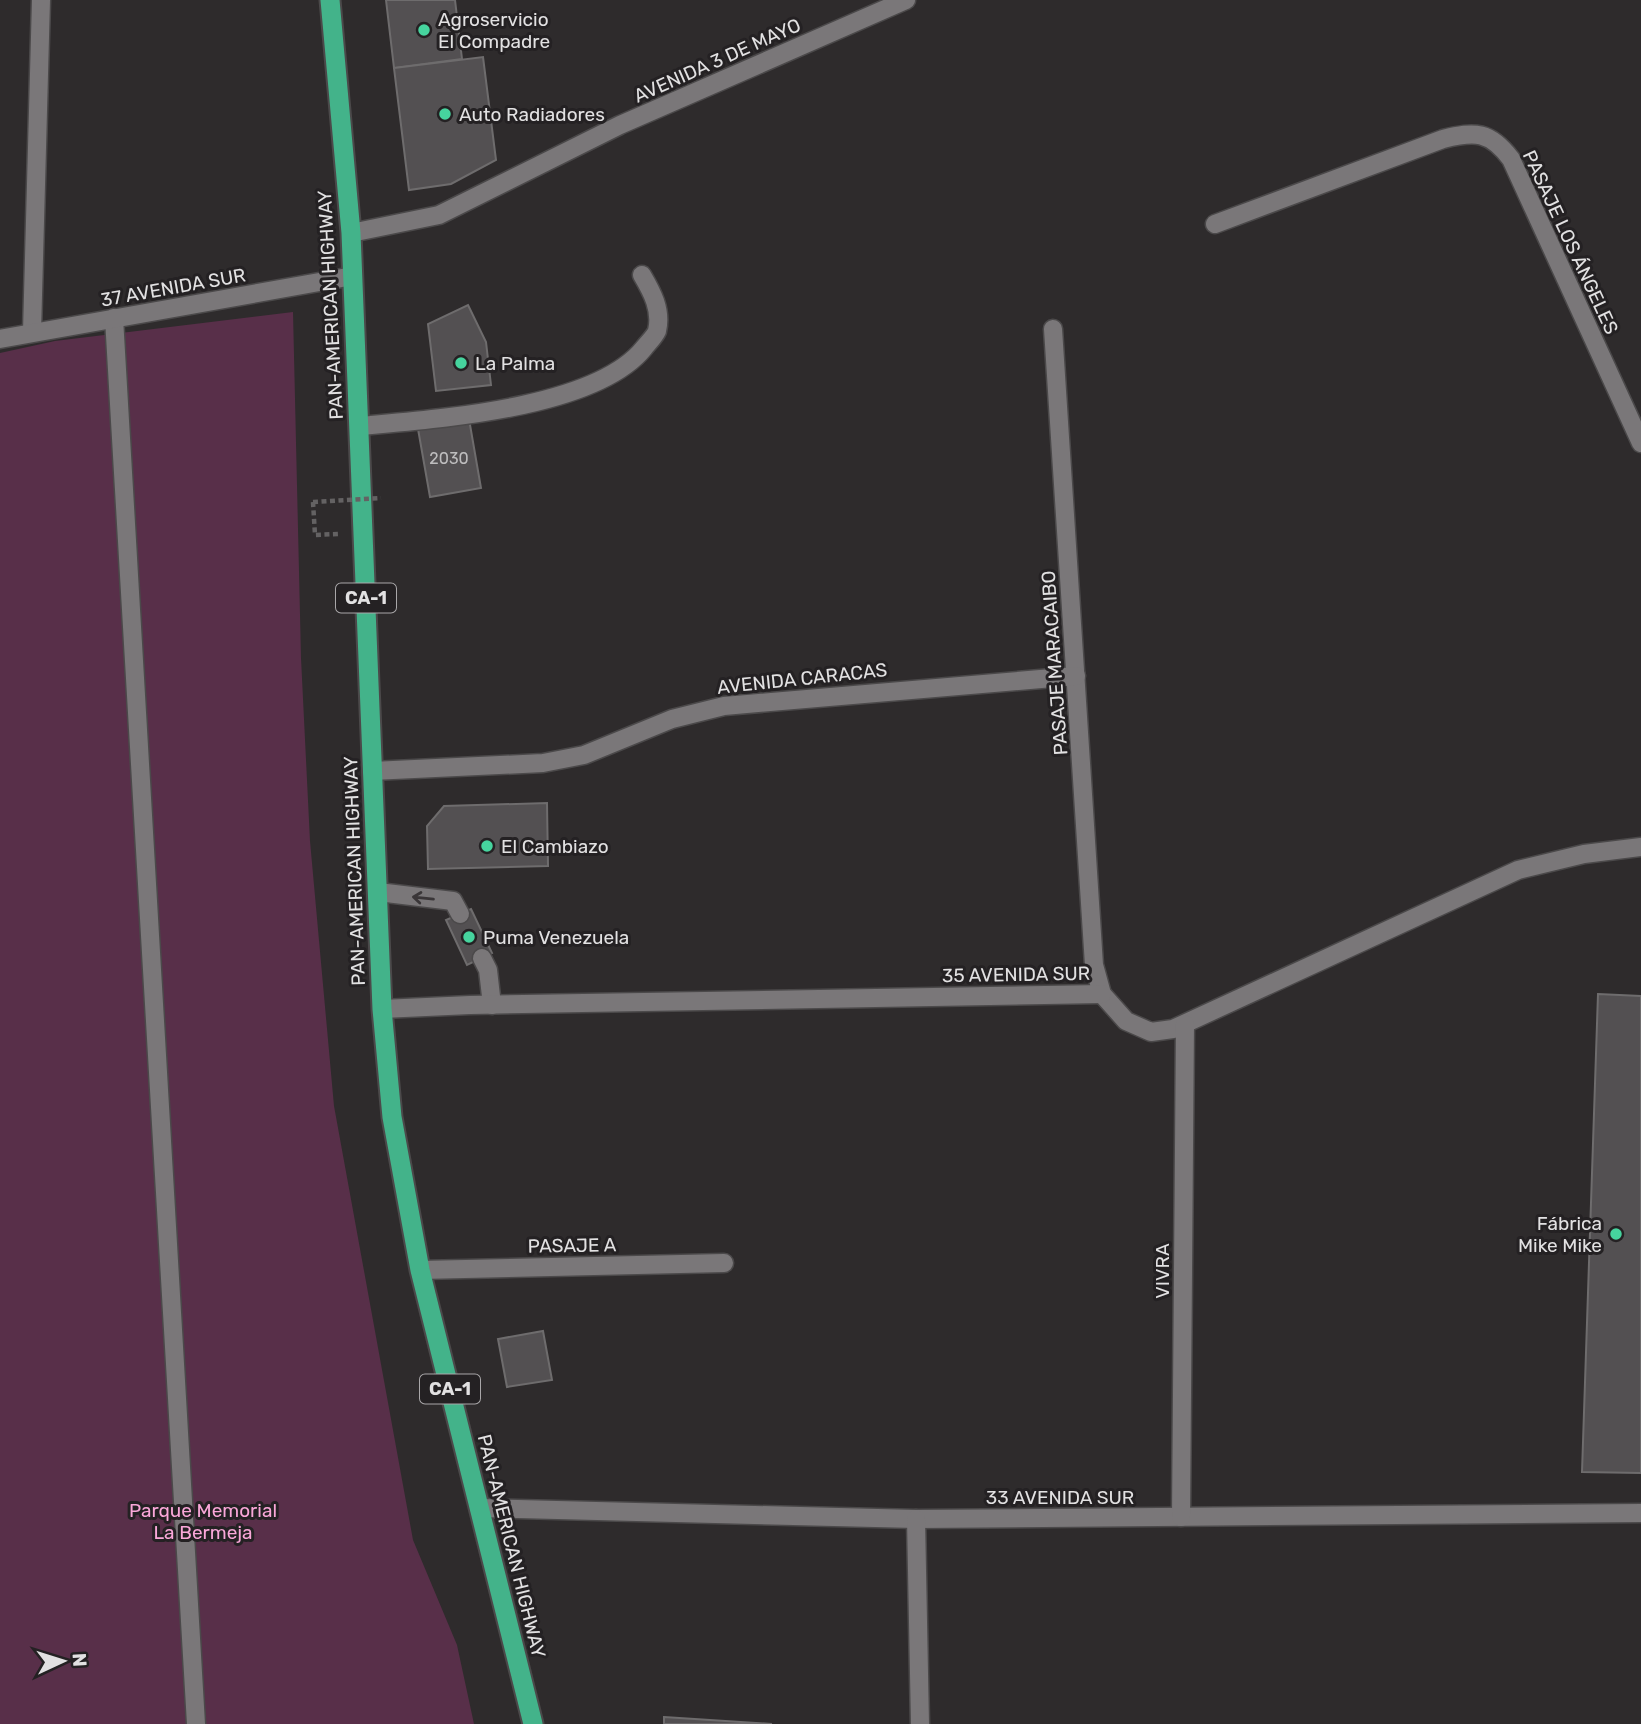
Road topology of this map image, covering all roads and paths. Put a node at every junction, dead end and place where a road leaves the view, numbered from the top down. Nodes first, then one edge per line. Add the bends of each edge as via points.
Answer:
1 (41, 0) edge
2 (330, 0) edge
3 (906, 0) edge
4 (1215, 224) dead end
5 (351, 233) junction
6 (642, 275) dead end
7 (353, 276) junction
8 (114, 318) junction
9 (1053, 329) dead end
10 (32, 332) junction
11 (0, 339) edge
12 (360, 425) junction
13 (1641, 443) edge
14 (381, 498) dead end
15 (315, 535) dead end
16 (1076, 676) junction
17 (372, 771) junction
18 (1641, 848) edge
19 (378, 892) junction
20 (460, 914) dead end
21 (482, 958) dead end
22 (1102, 994) junction
23 (492, 1005) junction
24 (382, 1009) junction
25 (1185, 1024) junction
26 (724, 1263) dead end
27 (420, 1270) junction
28 (479, 1508) junction
29 (1641, 1513) edge
30 (1181, 1517) junction
31 (916, 1519) junction
32 (196, 1724) edge
33 (533, 1724) edge
34 (920, 1724) edge

1 - 10 street
2 - 5 highway, PAN-AMERICAN HIGHWAY / CA-1
3 - 5 street, AVENIDA 3 DE MAYO via 620,125 439,215
4 - 13 street, PASAJE LOS ÁNGELES via 1443,139 1473,134 1491,139 1511,159
5 - 7 highway, PAN-AMERICAN HIGHWAY / CA-1
6 - 12 street via 657,301 657,332 632,363 581,388 528,405
7 - 8 street, 37 AVENIDA SUR
7 - 12 highway, PAN-AMERICAN HIGHWAY / CA-1
8 - 10 street, 37 AVENIDA SUR
8 - 32 street
9 - 16 street, PASAJE MARACAIBO
10 - 11 street, 37 AVENIDA SUR
12 - 17 highway, PAN-AMERICAN HIGHWAY / CA-1
14 - 15 path, bridge via 313,502
16 - 17 street, AVENIDA CARACAS via 756,701 685,715 563,760
16 - 22 street, PASAJE MARACAIBO via 1094,965
17 - 19 highway, PAN-AMERICAN HIGHWAY / CA-1
18 - 25 street, 35 AVENIDA SUR via 1584,854 1518,870
20 -> 19 street via 453,901
19 - 24 highway, PAN-AMERICAN HIGHWAY / CA-1
21 - 23 street
22 - 23 street, 35 AVENIDA SUR
22 - 25 street, 35 AVENIDA SUR via 1126,1021 1142,1029 1157,1032
23 - 24 street, 35 AVENIDA SUR
24 - 27 highway, PAN-AMERICAN HIGHWAY / CA-1 via 392,1117
25 - 30 street, VIVRA
26 - 27 street, PASAJE A
27 - 28 highway, PAN-AMERICAN HIGHWAY / CA-1
28 - 31 street, 33 AVENIDA SUR
28 - 33 highway, PAN-AMERICAN HIGHWAY / CA-1
29 - 30 street, 33 AVENIDA SUR
30 - 31 street, 33 AVENIDA SUR
31 - 34 street

